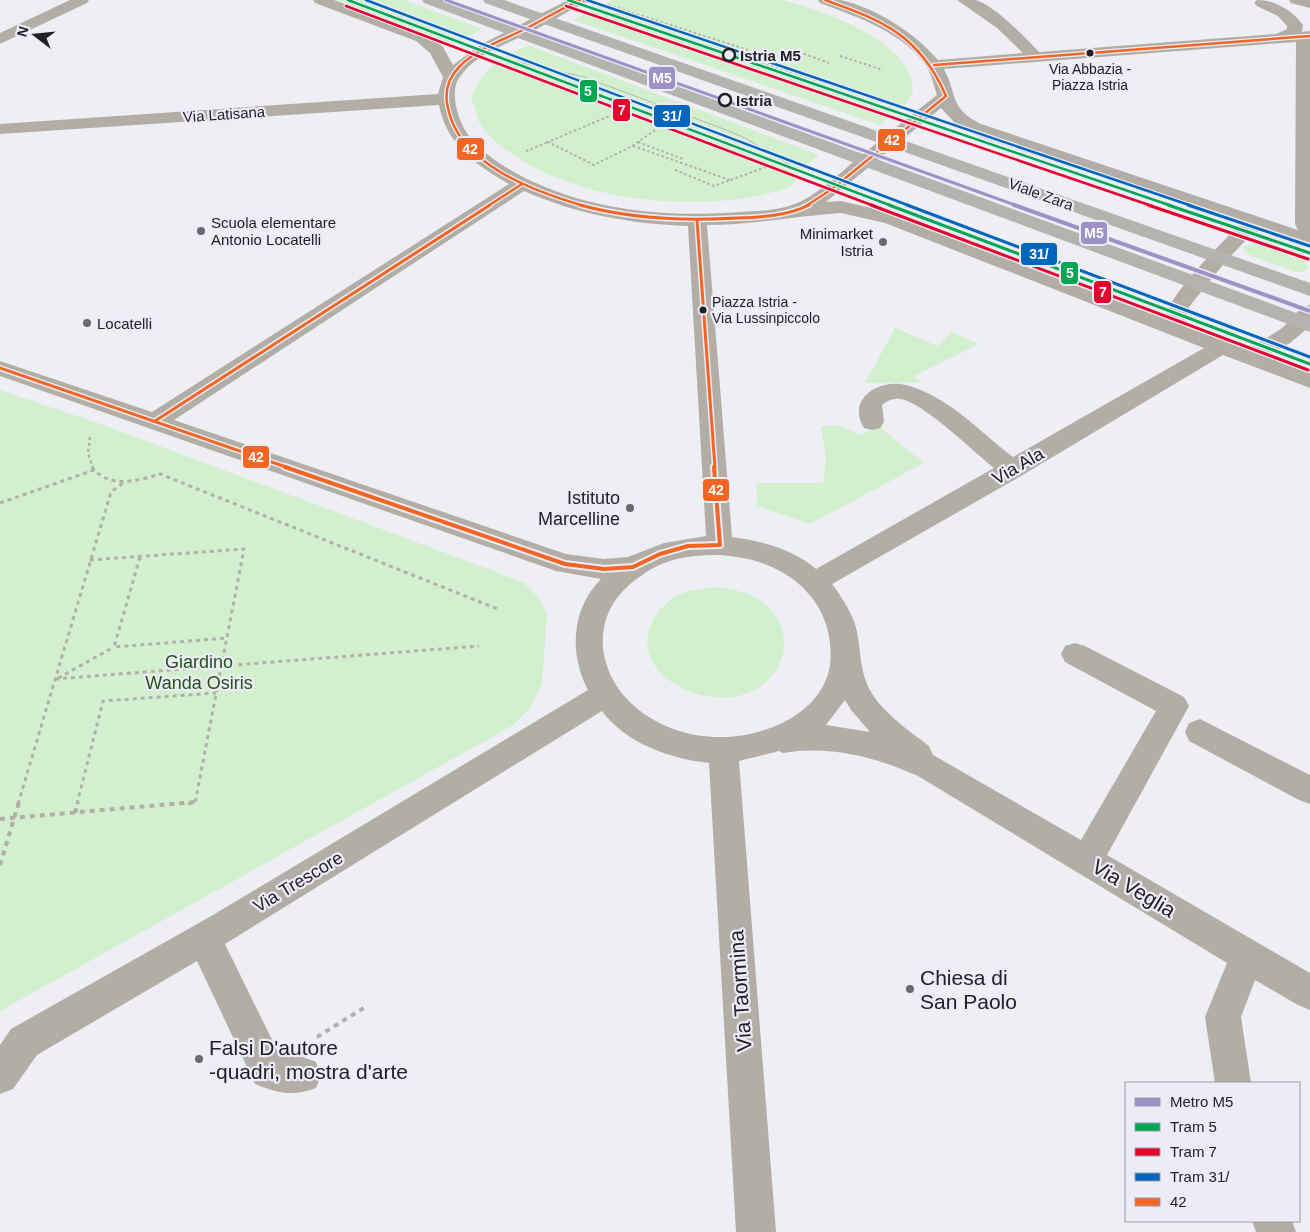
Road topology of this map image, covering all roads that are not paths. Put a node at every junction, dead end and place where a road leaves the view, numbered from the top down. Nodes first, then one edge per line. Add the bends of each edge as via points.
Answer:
1 (82, 0) edge
2 (320, 0) edge
3 (428, 0) edge
4 (490, 0) edge
5 (580, 0) edge
6 (825, 0) edge
7 (964, 0) edge
8 (1296, 0) edge
9 (1257, 2) edge
10 (1310, 3) edge
11 (1310, 15) edge
12 (543, 19) junction
13 (518, 32) junction
14 (1307, 36) edge
15 (0, 39) edge
16 (1278, 39) junction
17 (1035, 57) junction
18 (934, 65) junction
19 (452, 77) junction
20 (946, 96) junction
21 (447, 99) junction
22 (0, 129) edge
23 (891, 140) junction
24 (865, 161) junction
25 (522, 184) junction
26 (795, 211) junction
27 (697, 220) junction
28 (1264, 224) junction
29 (1310, 236) edge
30 (1310, 241) edge
31 (1219, 257) junction
32 (1197, 284) junction
33 (1310, 290) edge
34 (1308, 319) edge
35 (1173, 328) junction
36 (1220, 347) junction
37 (1247, 357) junction
38 (0, 368) edge
39 (1310, 381) edge
40 (154, 421) junction
41 (872, 422) dead end
42 (1012, 470) junction
43 (720, 545) junction
44 (565, 564) junction
45 (634, 567) junction
46 (814, 582) junction
47 (595, 609) junction
48 (846, 640) junction
49 (1075, 654) dead end
50 (604, 695) junction
51 (1200, 732) dead end
52 (772, 742) junction
53 (723, 751) junction
54 (958, 784) junction
55 (1310, 790) edge
56 (1087, 860) junction
57 (204, 938) junction
58 (1247, 955) junction
59 (1310, 993) edge
60 (303, 1074) dead end
61 (0, 1076) edge
62 (1233, 1082) edge
63 (756, 1232) edge

1 - 15 street
2 - 19 street via 422,38 437,50
3 - 13 main road, Viale Zara
4 - 12 main road, Viale Zara
5 - 12 street
6 - 18 street via 889,27
7 - 17 street via 1003,26
8 - 10 street
9 - 11 street
9 - 16 street via 1283,12 1295,25 1295,31
12 - 13 street
12 - 23 main road, Viale Zara
13 - 19 street via 474,56
13 - 24 main road, Viale Zara
14 - 16 street
14 - 29 street via 1305,224
16 - 17 street
17 - 18 street
18 - 20 street
19 - 21 street
20 - 23 street
20 - 28 street via 947,104 955,114 986,133
21 - 22 street, Via Latisana
21 - 25 street via 456,129 471,149
23 - 24 street
23 - 31 main road, Viale Zara
24 - 26 street via 820,198
24 - 32 main road, Viale Zara
25 - 27 street via 560,199 603,210
25 - 40 street
26 - 27 street
26 - 35 street via 841,207 891,218
27 - 43 street
28 - 30 street
28 - 31 street via 1245,230
31 - 32 street
31 - 33 main road, Viale Zara
32 - 34 main road, Viale Zara
32 - 35 street via 1179,306
34 - 37 street, Viale Zara
35 - 36 street
36 - 37 street
36 - 42 street, Via Ala
37 - 39 street
38 - 40 street
40 - 44 street
41 - 42 street via 868,412 871,402 880,394 914,395 933,405
42 - 46 street, Via Ala
43 - 45 street via 688,546 660,554
43 - 46 street via 770,555
44 - 45 street via 604,569
44 - 47 street via 588,590
45 - 47 street via 613,583
46 - 48 street via 835,609
47 - 50 street via 588,637 590,667
48 - 52 street via 844,674 827,704 812,720
48 - 54 street, Via Veglia via 850,679 866,710
49 - 56 street via 1174,706
50 - 53 street via 625,718 653,736 687,747
50 - 57 street, Via Trescore
51 - 55 street
52 - 53 street
52 - 54 street, Via Veglia via 809,737 864,745 915,761
53 - 63 street, Via Taormina
54 - 56 street, Via Veglia
56 - 58 street, Via Veglia
57 - 60 street via 268,1071 284,1076
57 - 61 street, Via Trescore via 24,1042
58 - 59 street, Via Veglia
58 - 62 street via 1223,1016

